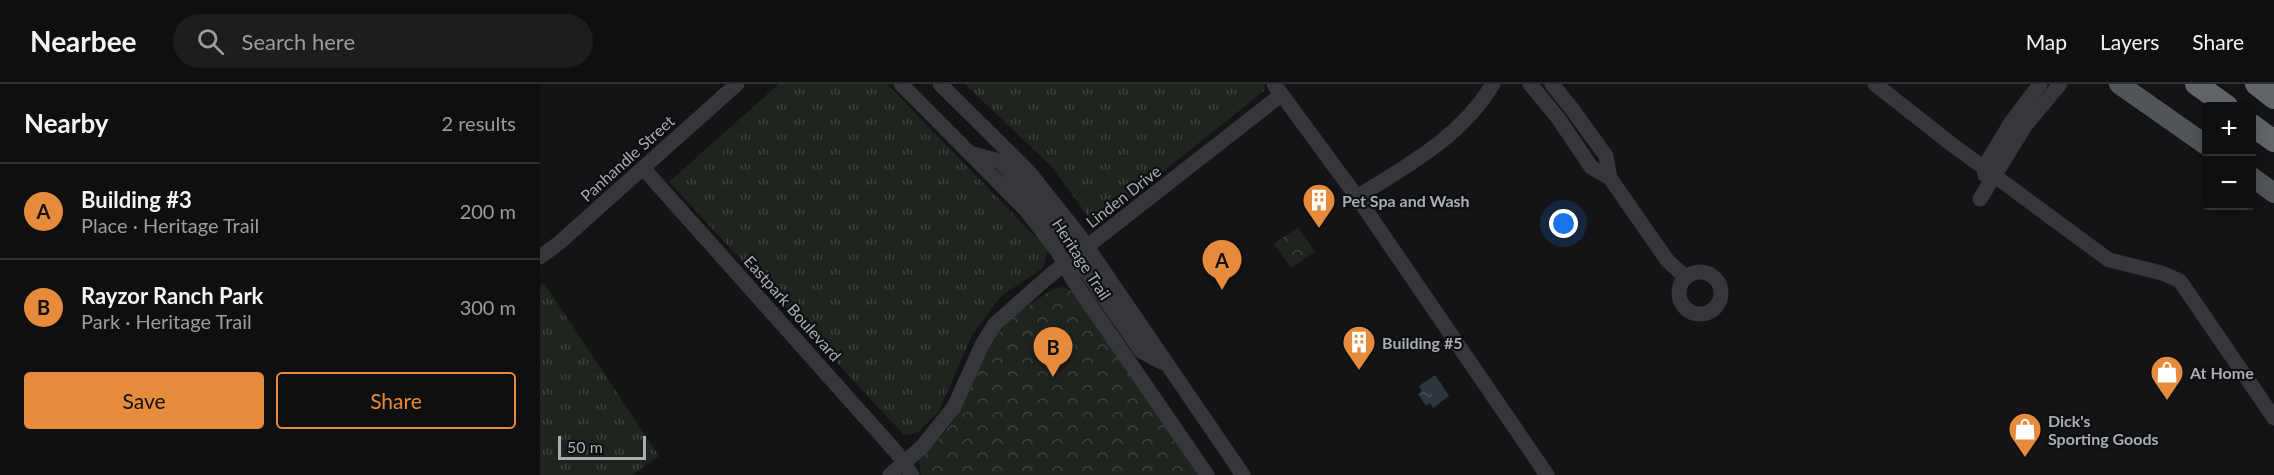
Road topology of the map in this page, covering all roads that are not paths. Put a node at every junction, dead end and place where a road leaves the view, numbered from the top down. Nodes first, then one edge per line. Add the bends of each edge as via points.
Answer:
1 (737, 84) edge
2 (901, 84) edge
3 (940, 84) edge
4 (1493, 84) edge
5 (1530, 84) edge
6 (1551, 84) edge
7 (1875, 84) edge
8 (2040, 84) edge
9 (2060, 84) edge
10 (2119, 84) edge
11 (2196, 84) edge
12 (2256, 84) edge
13 (1278, 90) edge
14 (2274, 98) edge
15 (2221, 102) edge
16 (2256, 128) edge
17 (2274, 141) edge
18 (2202, 142) edge
19 (970, 153) junction
20 (643, 168) junction
21 (1989, 176) junction
22 (1610, 178) junction
23 (2256, 180) edge
24 (2274, 193) edge
25 (1357, 197) junction
26 (1980, 199) dead end
27 (1087, 247) junction
28 (540, 257) edge
29 (1065, 264) junction
30 (1684, 277) junction
31 (1165, 363) junction
32 (2274, 418) edge
33 (908, 469) edge
34 (890, 475) edge
35 (1207, 475) edge
36 (1243, 475) edge
37 (1547, 475) edge

1 - 20 street, Panhandle Street
2 - 19 street, Heritage Trail
3 - 27 street, Heritage Trail via 1028,171
4 - 25 street via 1480,105 1440,144
5 - 22 street via 1591,167
6 - 22 street via 1606,156
7 - 21 street
8 - 21 street via 2012,121
9 - 21 street
10 - 18 main road
11 - 15 highway
12 - 14 highway
13 - 25 street
13 - 27 street, Linden Drive
16 - 17 highway
19 - 27 street via 1000,161 1070,242
19 - 29 street, Heritage Trail via 1026,210
20 - 28 street, Panhandle Street
20 - 33 street, Eastpark Boulevard
21 - 26 street
21 - 32 street via 2109,260 2180,281
22 - 30 street via 1667,260
23 - 24 main road
25 - 37 street
27 - 29 street, Linden Drive
27 - 31 street, Heritage Trail
29 - 31 street via 1084,270 1141,351
29 - 33 street, Linden Drive via 995,324 954,407
29 - 35 street, Heritage Trail
30 - 30 street via 1679,288 1680,300 1704,319 1726,296 1708,273
31 - 36 street, Heritage Trail
33 - 34 street, Linden Drive

